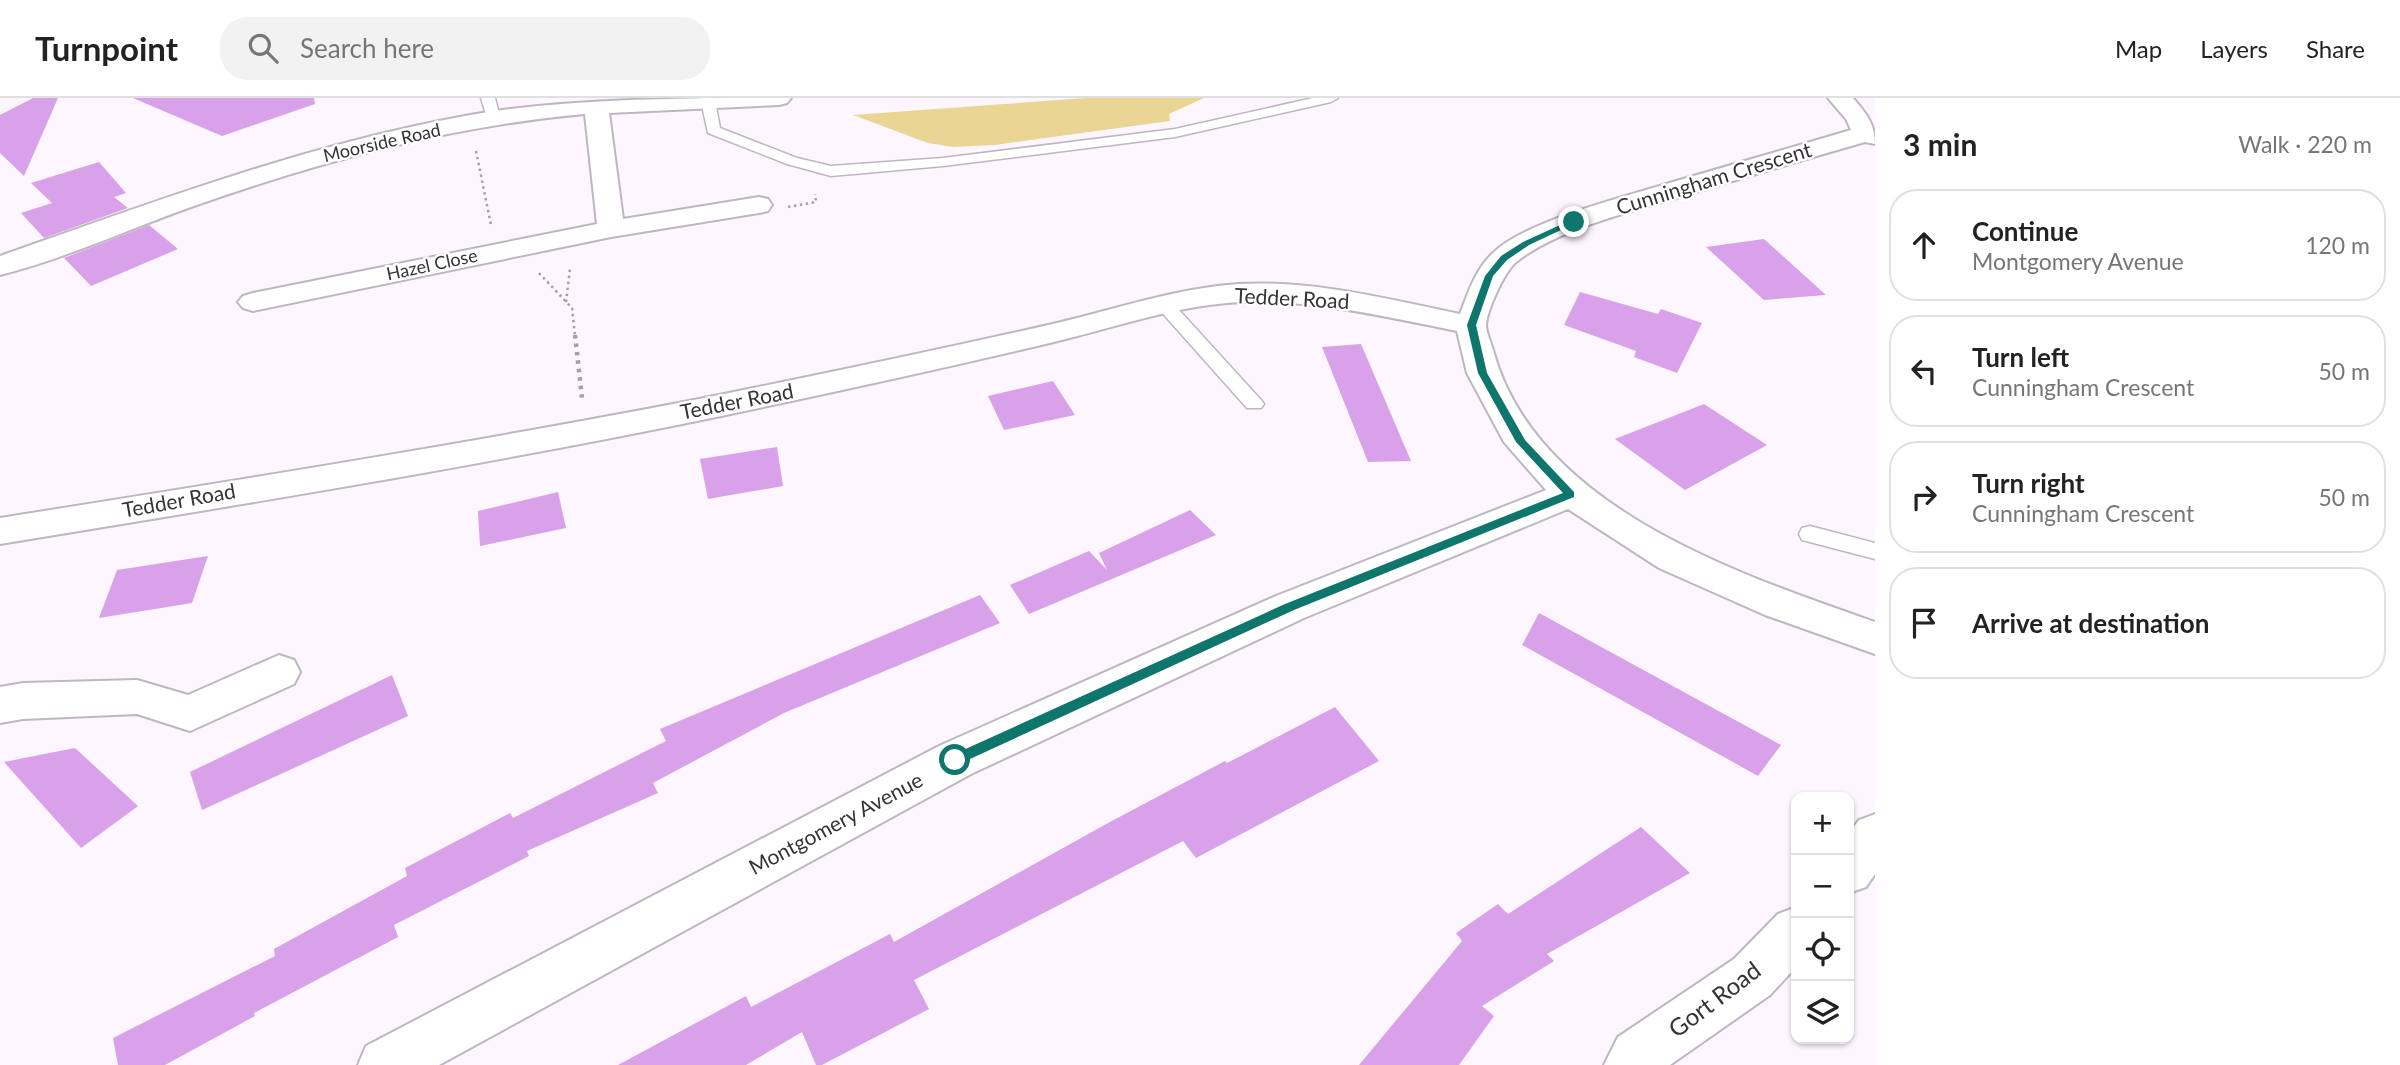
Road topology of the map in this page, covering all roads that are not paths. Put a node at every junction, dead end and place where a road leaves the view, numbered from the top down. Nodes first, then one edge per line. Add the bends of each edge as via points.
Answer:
1 (779, 98) edge
2 (1331, 98) edge
3 (1840, 98) edge
4 (708, 101) junction
5 (596, 107) junction
6 (491, 108) edge
7 (1870, 135) edge
8 (759, 205) dead end
9 (611, 229) junction
10 (0, 265) edge
11 (253, 302) dead end
12 (1163, 303) junction
13 (1471, 325) junction
14 (1254, 404) dead end
15 (1571, 494) junction
16 (0, 531) edge
17 (1810, 534) dead end
18 (1875, 551) edge
19 (1875, 638) edge
20 (279, 672) dead end
21 (0, 705) edge
22 (1875, 835) edge
23 (1854, 864) edge
24 (1791, 936) edge
25 (385, 1065) edge
26 (1630, 1065) edge

1 - 4 street, Moorside Road
2 - 4 lane via 1175,133 831,171 792,162 713,130
3 - 7 street
4 - 5 street, Moorside Road
5 - 6 street, Moorside Road
5 - 9 street
6 - 10 street, Moorside Road via 256,176
7 - 13 street, Cunningham Crescent via 1624,205 1526,243 1489,276
8 - 9 street, Hazel Close
9 - 11 street, Hazel Close
12 - 13 street, Tedder Road via 1241,293 1306,297
12 - 14 lane
12 - 16 street, Tedder Road via 831,383 586,432
13 - 15 street via 1483,373 1521,442
15 - 19 street via 1672,558 1779,604
15 - 25 street, Montgomery Avenue via 1290,607 955,760
17 - 18 lane
20 - 21 street via 191,713 137,696
22 - 23 street
24 - 26 street, Gort Road via 1752,977

